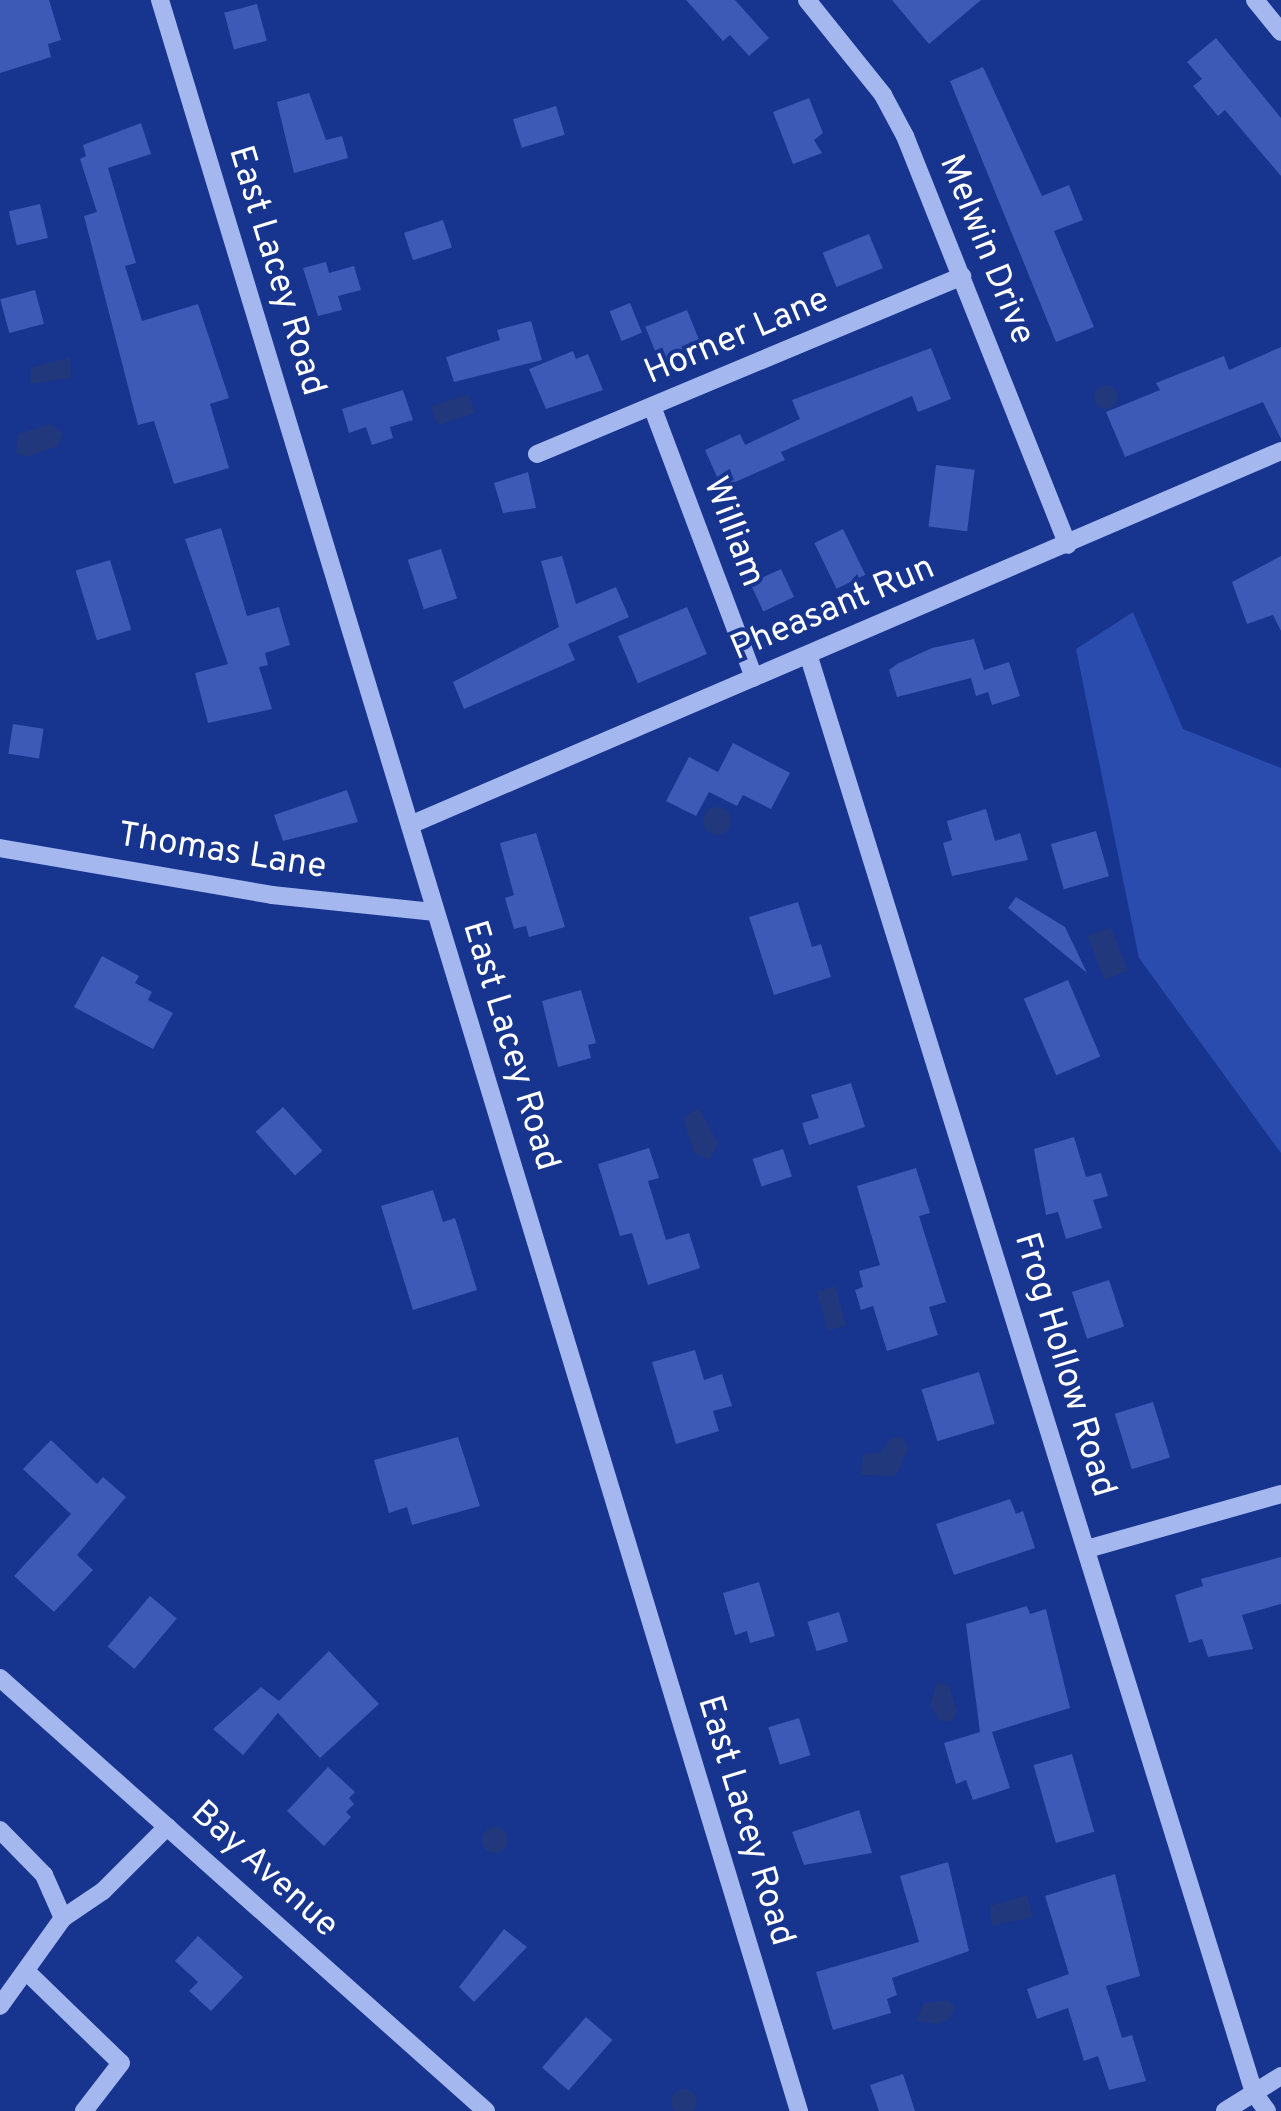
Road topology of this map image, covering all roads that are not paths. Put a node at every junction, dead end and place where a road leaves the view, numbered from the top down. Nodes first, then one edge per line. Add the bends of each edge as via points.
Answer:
1 (160, 0) edge
2 (807, 0) edge
3 (1255, 0) edge
4 (1281, 32) edge
5 (962, 276) junction
6 (653, 409) junction
7 (1281, 451) edge
8 (537, 454) dead end
9 (1068, 545) junction
10 (809, 657) junction
11 (754, 678) junction
12 (410, 825) junction
13 (0, 848) edge
14 (435, 912) junction
15 (1281, 1494) edge
16 (1087, 1549) junction
17 (0, 1678) edge
18 (167, 1827) junction
19 (0, 1830) edge
20 (63, 1918) junction
21 (28, 1973) junction
22 (0, 2006) edge
23 (1281, 2076) edge
24 (1254, 2093) junction
25 (84, 2111) edge
26 (486, 2111) edge
27 (799, 2111) edge
28 (1224, 2111) edge
29 (1267, 2111) edge

1 - 12 street, East Lacey Road
2 - 5 street, Melwin Drive via 883,96
3 - 4 street
5 - 6 street, Horner Lane
5 - 9 street, Melwin Drive
6 - 8 street, Horner Lane
6 - 11 street, William
7 - 9 street, Pheasant Run
9 - 10 street, Pheasant Run
10 - 11 street, Pheasant Run
10 - 16 street, Frog Hollow Road
11 - 12 street, Pheasant Run
12 - 14 street, East Lacey Road
13 - 14 street, Thomas Lane via 272,895
14 - 27 street, East Lacey Road
15 - 16 street
16 - 24 street, Frog Hollow Road
17 - 18 street, Bay Avenue
18 - 20 street via 103,1891
18 - 26 street, Bay Avenue
19 - 20 street via 44,1875
20 - 21 street
21 - 22 street
21 - 25 street via 121,2063
23 - 24 street
24 - 28 street
24 - 29 street, Frog Hollow Road

